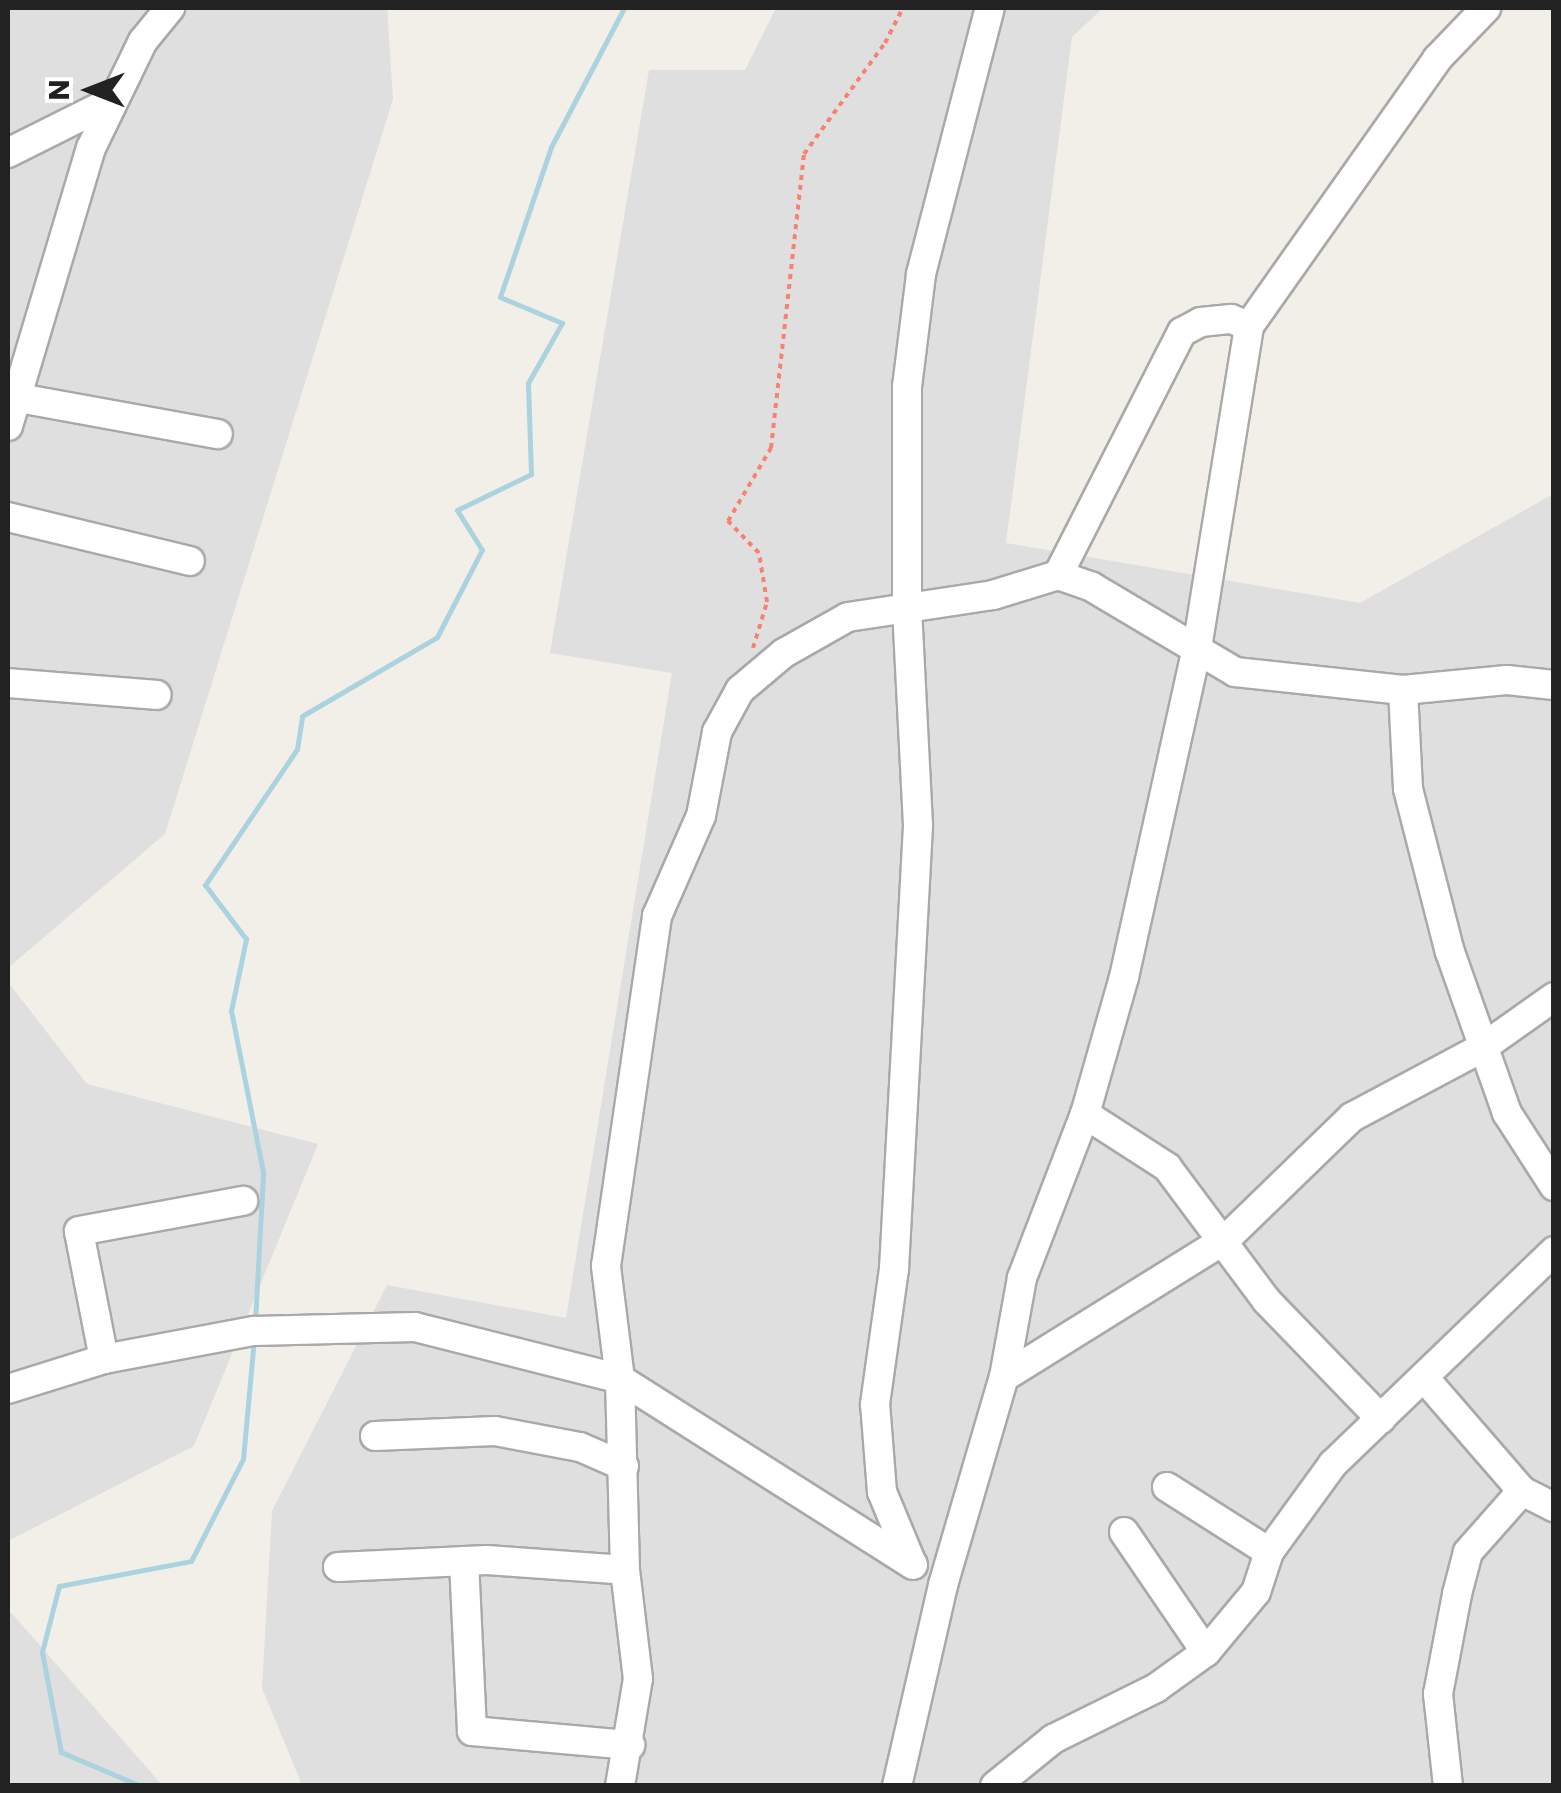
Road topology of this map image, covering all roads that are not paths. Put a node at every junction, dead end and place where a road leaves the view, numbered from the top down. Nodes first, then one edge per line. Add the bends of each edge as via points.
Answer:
1 (170, 8) edge
2 (990, 8) edge
3 (1486, 8) edge
4 (110, 102) junction
5 (8, 152) edge
6 (1249, 326) junction
7 (19, 398) junction
8 (8, 426) edge
9 (218, 434) dead end
10 (8, 518) edge
11 (190, 561) dead end
12 (1058, 576) junction
13 (908, 609) junction
14 (1197, 648) junction
15 (8, 683) edge
16 (1554, 685) edge
17 (1402, 690) junction
18 (156, 695) dead end
19 (1554, 997) edge
20 (1482, 1048) junction
21 (1085, 1114) junction
22 (1554, 1186) edge
23 (243, 1201) dead end
24 (1226, 1239) junction
25 (1554, 1251) edge
26 (104, 1359) junction
27 (1004, 1377) junction
28 (620, 1379) junction
29 (1426, 1380) junction
30 (8, 1389) edge
31 (1381, 1418) junction
32 (375, 1436) dead end
33 (624, 1466) junction
34 (1167, 1486) dead end
35 (1522, 1492) junction
36 (1554, 1507) edge
37 (1124, 1532) dead end
38 (1269, 1552) junction
39 (464, 1561) junction
40 (912, 1564) junction
41 (338, 1567) dead end
42 (625, 1570) junction
43 (943, 1585) junction
44 (1206, 1652) junction
45 (630, 1745) junction
46 (620, 1786) edge
47 (897, 1786) edge
48 (995, 1786) edge
49 (1448, 1786) edge

1 - 4 street
2 - 13 street via 921,274 907,388
3 - 6 street via 1436,58
4 - 5 street
4 - 7 street
6 - 12 street via 1231,319 1182,332
6 - 14 street
7 - 8 street
7 - 9 street
10 - 11 street
12 - 13 street
12 - 14 street via 1092,587
13 - 28 street via 848,617 784,653 740,690 718,732 701,816 656,916 606,1266
13 - 40 street via 918,825 894,1269 875,1404 882,1492
14 - 17 street via 1235,672
14 - 21 street via 1124,976
15 - 18 street
16 - 17 street via 1507,680
17 - 20 street via 1408,790
19 - 20 street
20 - 22 street via 1507,1113
20 - 24 street via 1352,1117
21 - 24 street via 1167,1167
21 - 27 street via 1022,1278
23 - 26 street via 79,1231
24 - 27 street
24 - 31 street via 1267,1301
25 - 29 street
26 - 28 street via 254,1332 416,1327
26 - 30 street
27 - 43 street
28 - 33 street
28 - 40 street
29 - 31 street
29 - 35 street
31 - 38 street via 1333,1464
32 - 33 street via 494,1431 580,1447
33 - 42 street
34 - 38 street
35 - 36 street
35 - 49 street via 1468,1552 1457,1594 1438,1694
37 - 44 street
38 - 44 street via 1256,1592
39 - 41 street
39 - 42 street
39 - 45 street via 472,1731
40 - 43 street
42 - 45 street via 638,1680
43 - 47 street
44 - 48 street via 1156,1688 1053,1739
45 - 46 street

